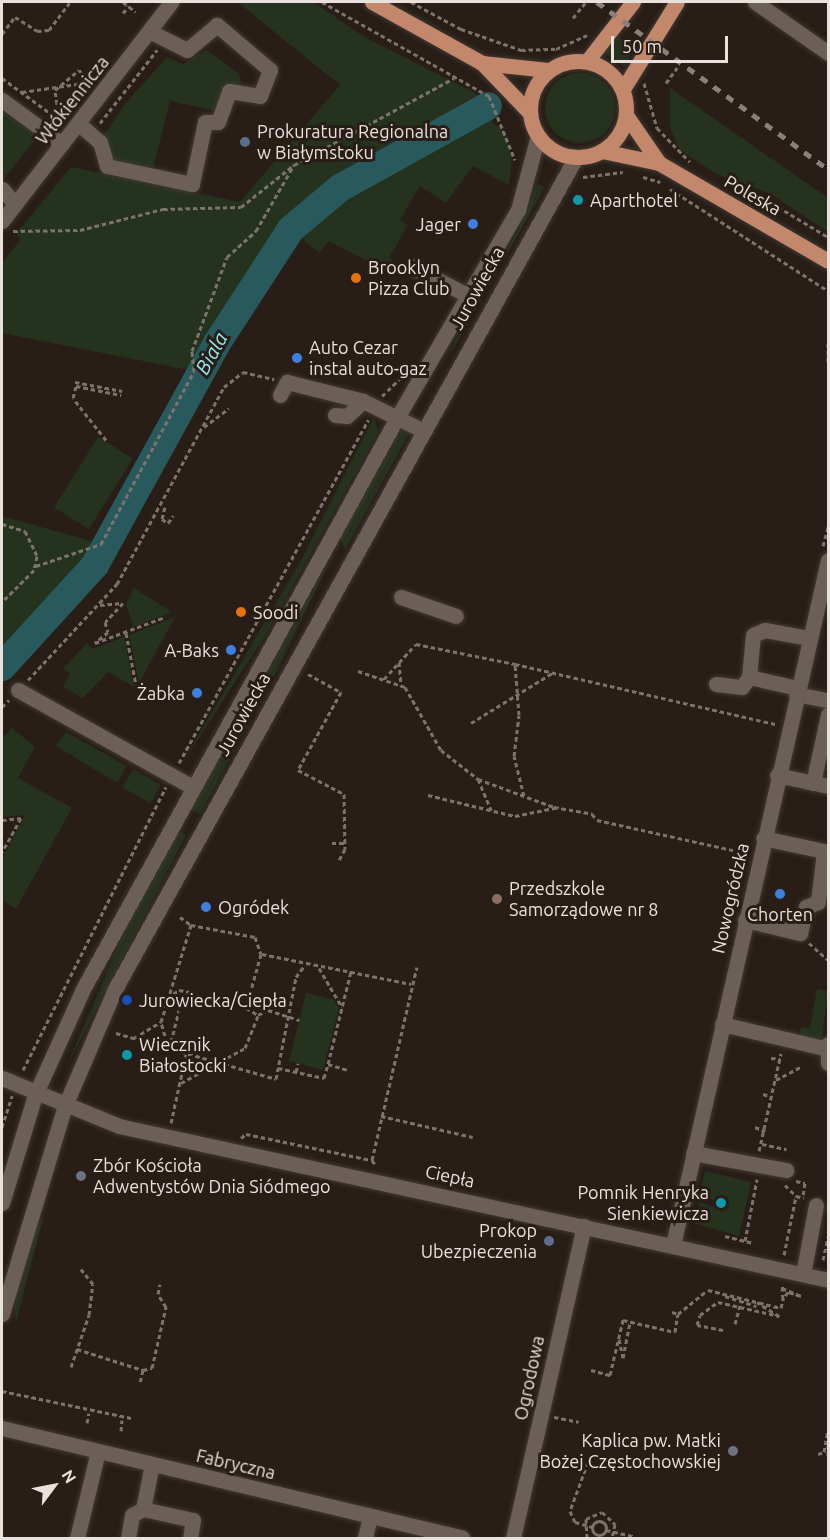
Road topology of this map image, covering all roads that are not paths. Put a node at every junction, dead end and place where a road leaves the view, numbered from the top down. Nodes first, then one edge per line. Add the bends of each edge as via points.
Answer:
1 (171, 2) edge
2 (372, 2) edge
3 (633, 2) edge
4 (677, 2) edge
5 (755, 2) edge
6 (151, 32) junction
7 (828, 54) edge
8 (587, 61) junction
9 (482, 63) junction
10 (548, 70) junction
11 (623, 89) junction
12 (2, 100) edge
13 (529, 112) junction
14 (626, 115) junction
15 (79, 124) junction
16 (538, 136) junction
17 (62, 144) junction
18 (602, 151) junction
19 (576, 158) junction
20 (658, 163) junction
21 (2, 189) edge
22 (15, 204) junction
23 (7, 226) edge
24 (828, 261) edge
25 (413, 267) dead end
26 (468, 296) junction
27 (284, 388) road end
28 (369, 403) junction
29 (335, 415) dead end
30 (398, 416) junction
31 (422, 430) junction
32 (323, 551) junction
33 (828, 560) edge
34 (346, 567) junction
35 (401, 597) dead end
36 (456, 616) dead end
37 (809, 638) junction
38 (748, 677) junction
39 (716, 684) dead end
40 (18, 690) road end
41 (797, 691) junction
42 (828, 700) edge
43 (828, 715) edge
44 (777, 775) junction
45 (813, 783) junction
46 (828, 786) edge
47 (192, 787) junction
48 (756, 841) junction
49 (826, 852) edge
50 (823, 903) edge
51 (745, 920) junction
52 (722, 1024) junction
53 (828, 1052) edge
54 (2, 1078) edge
55 (35, 1095) junction
56 (64, 1108) junction
57 (693, 1153) junction
58 (786, 1170) dead end
59 (809, 1201) road end
60 (2, 1203) edge
61 (584, 1226) junction
62 (673, 1245) junction
63 (802, 1274) junction
64 (828, 1280) edge
65 (2, 1314) edge
66 (2, 1428) edge
67 (98, 1451) junction
68 (152, 1464) junction
69 (143, 1509) junction
70 (370, 1516) junction
71 (77, 1539) edge
72 (128, 1539) edge
73 (190, 1539) edge
74 (365, 1539) edge
75 (462, 1539) edge
76 (513, 1539) edge

1 - 6 street, Włókiennicza
2 - 9 main road
3 - 8 main road
4 - 11 main road
5 - 7 street
6 - 15 street, Włókiennicza
6 - 15 street via 187,50 217,25 270,70 260,96 229,92 218,122 206,122 192,184 107,165 100,142
8 - 10 main road
8 - 11 main road via 614,76
9 - 10 main road
9 - 13 main road
10 - 13 main road via 534,89
11 - 14 main road
12 - 17 street
13 - 16 main road
14 - 18 main road via 618,136
14 - 20 main road, Poleska
15 - 17 street, Włókiennicza
16 - 19 main road via 554,151
16 - 26 street, Jurowiecka via 518,210
17 - 22 street, Włókiennicza
18 - 19 main road
18 - 20 main road, Poleska
19 - 31 street, Jurowiecka
20 - 24 main road, Poleska
21 - 22 street
22 - 23 street, Włókiennicza
25 - 26 street
26 - 30 street, Jurowiecka
27 - 28 street
28 - 29 street via 347,416
28 - 30 street
30 - 31 street
30 - 32 street, Jurowiecka
31 - 34 street, Jurowiecka
32 - 34 street via 338,554
32 - 47 street, Jurowiecka
33 - 37 street, Nowogródzka
34 - 56 street, Jurowiecka via 141,939
35 - 36 street
37 - 38 street via 756,632
37 - 41 street, Nowogródzka
38 - 39 street via 742,687
38 - 41 street
40 - 47 street
41 - 42 street
41 - 44 street, Nowogródzka
43 - 45 street
44 - 45 street
44 - 48 street, Nowogródzka
45 - 46 street
47 - 55 street, Jurowiecka via 83,989
48 - 49 street
48 - 51 street, Nowogródzka
49 - 50 street
50 - 51 street via 806,907 800,933
51 - 52 street, Nowogródzka
52 - 53 street
52 - 57 street, Nowogródzka
54 - 55 street, Ciepła
55 - 56 street, Ciepła
55 - 60 street, Jurowiecka
56 - 61 street, Ciepła via 119,1126
56 - 65 street, Jurowiecka
57 - 58 street
57 - 62 street, Nowogródzka
59 - 63 street
61 - 62 street, Ciepła
61 - 76 street, Ogrodowa
62 - 63 street, Ciepła
63 - 64 street, Ciepła
66 - 67 street, Fabryczna
67 - 68 street, Fabryczna
67 - 71 street
68 - 69 street
68 - 70 street, Fabryczna
69 - 72 street via 132,1515
69 - 73 street via 193,1520
70 - 74 street
70 - 75 street, Fabryczna

